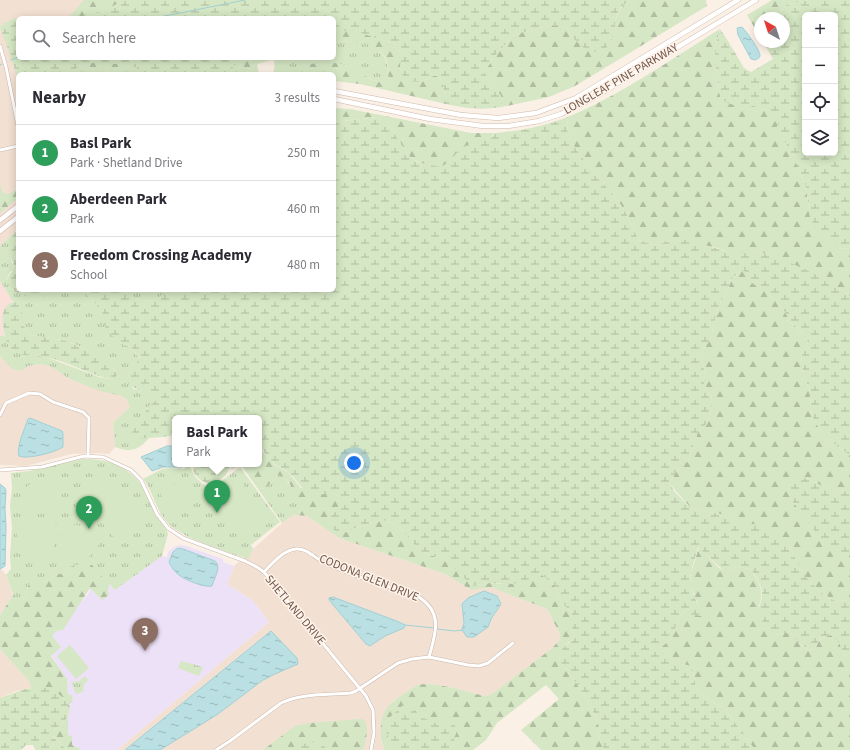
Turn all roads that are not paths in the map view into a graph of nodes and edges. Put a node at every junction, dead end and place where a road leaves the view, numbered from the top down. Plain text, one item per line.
1 (738, 0) edge
2 (756, 0) edge
3 (0, 46) edge
4 (336, 91) edge
5 (336, 99) edge
6 (16, 116) edge
7 (16, 146) edge
8 (0, 150) edge
9 (16, 208) edge
10 (16, 219) edge
11 (0, 220) edge
12 (0, 231) edge
13 (0, 415) edge
14 (88, 456) junction
15 (0, 470) edge
16 (264, 572) junction
17 (513, 643) dead end
18 (430, 657) junction
19 (360, 688) junction
20 (221, 749) edge
21 (216, 750) edge
22 (371, 750) edge

1 - 4 main road, LONGLEAF PINE PARKWAY
2 - 5 main road, LONGLEAF PINE PARKWAY
3 - 6 street
7 - 8 street
9 - 11 main road
10 - 12 main road
13 - 14 street
14 - 15 street, SHETLAND DRIVE
14 - 16 street, SHETLAND DRIVE
16 - 18 street, CODONA GLEN DRIVE
16 - 19 street, SHETLAND DRIVE
17 - 18 street
18 - 19 street
19 - 20 street
19 - 22 street, SHETLAND DRIVE
20 - 21 street

